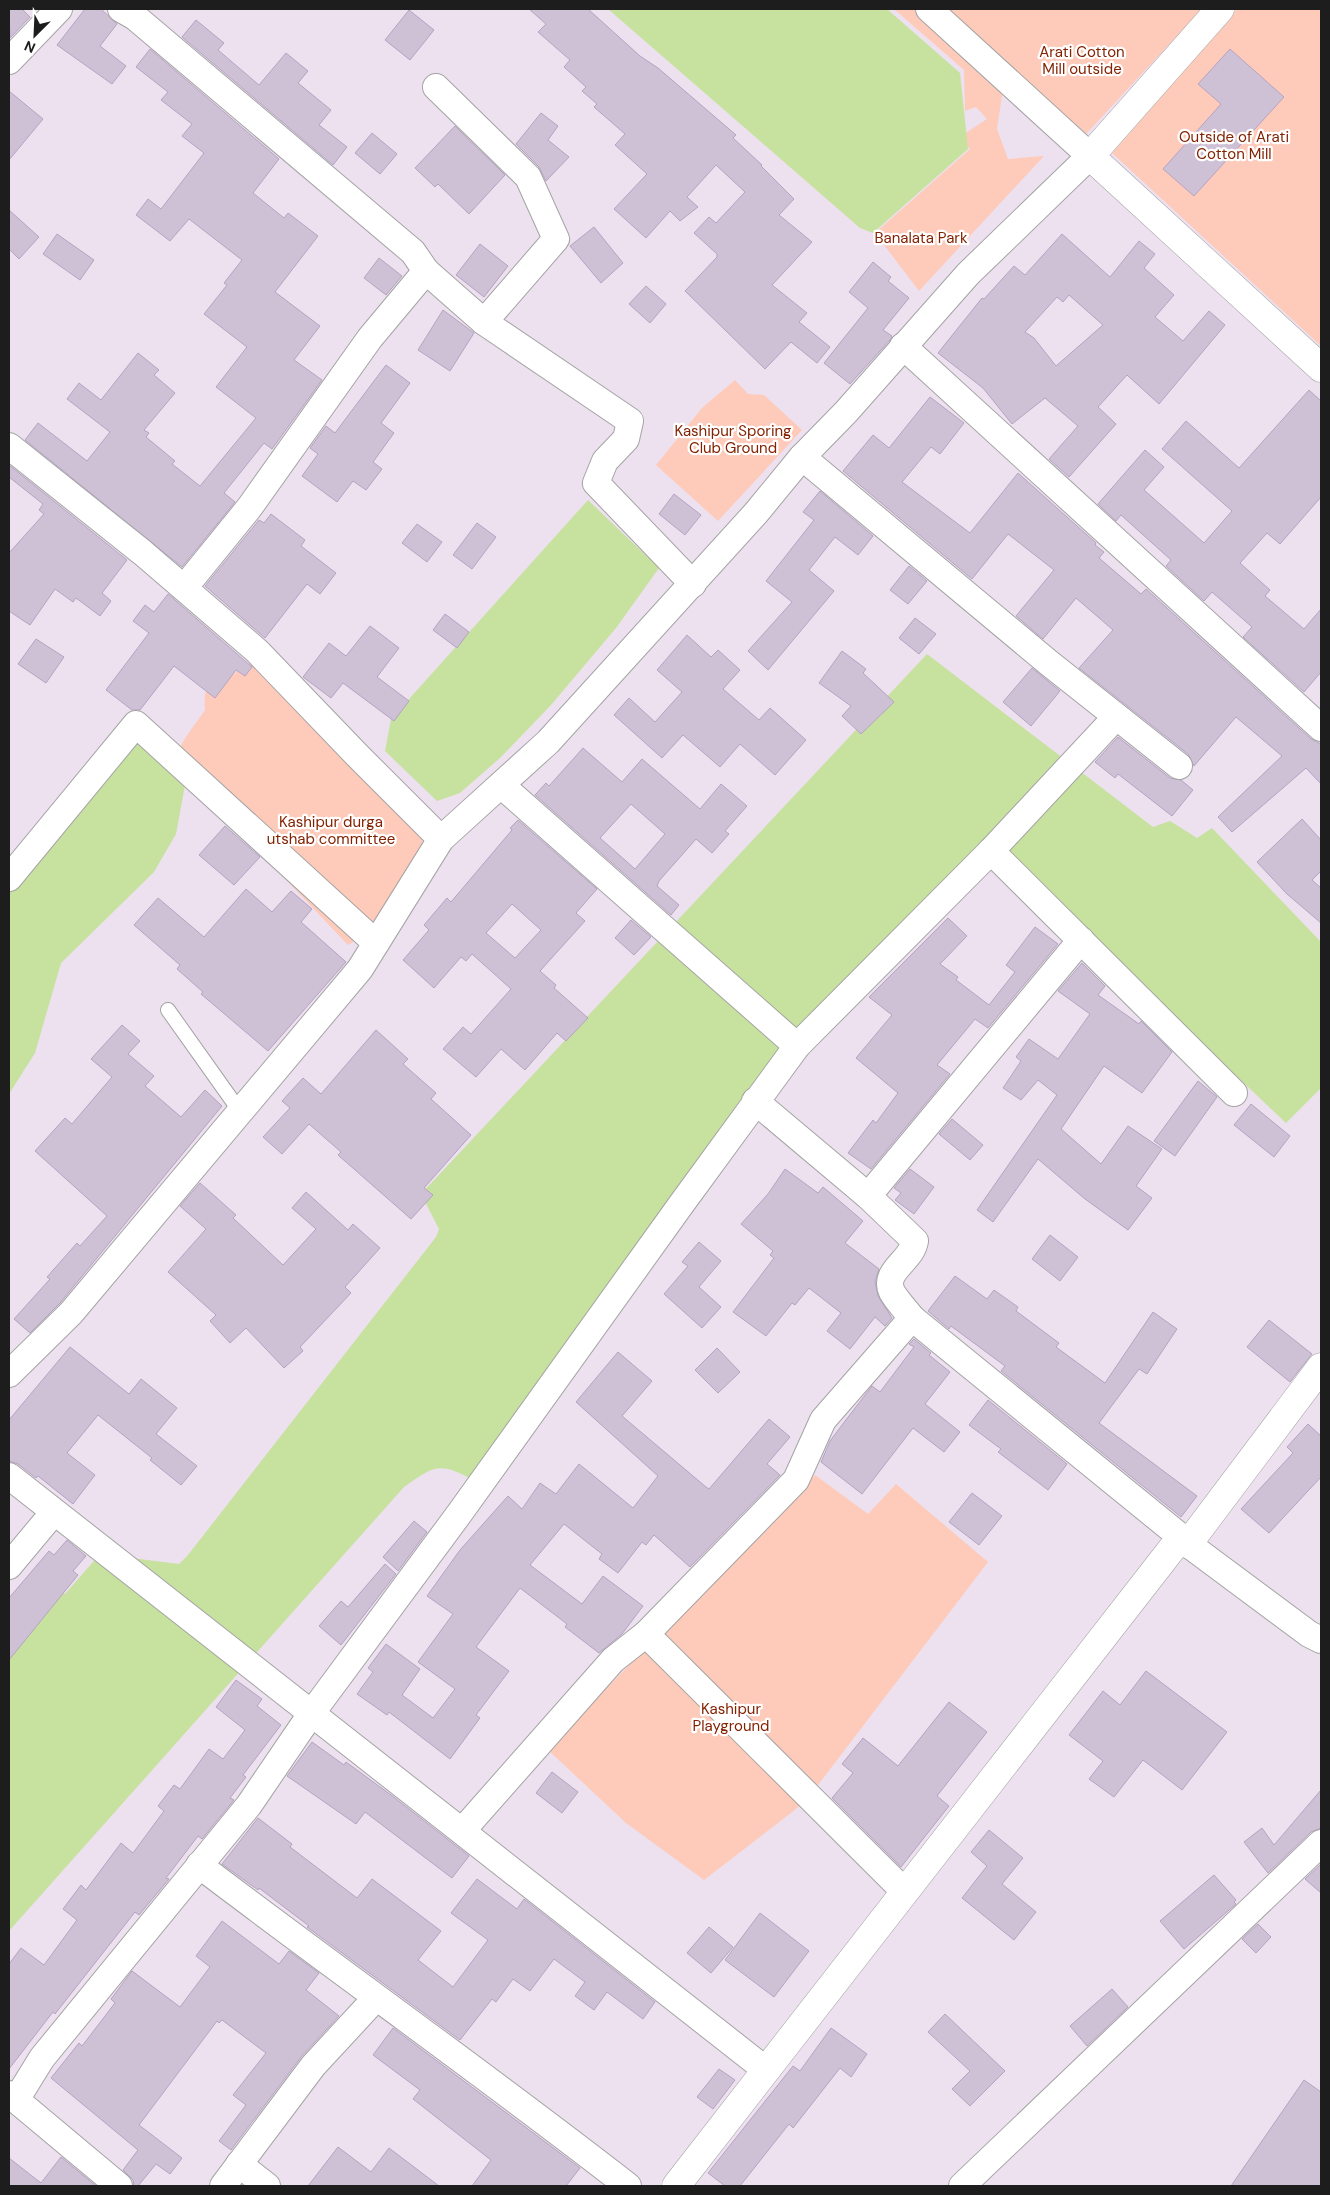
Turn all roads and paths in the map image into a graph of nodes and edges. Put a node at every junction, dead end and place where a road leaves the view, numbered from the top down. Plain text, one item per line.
1 (59, 9) edge
2 (121, 9) edge
3 (929, 9) edge
4 (1220, 9) edge
5 (10, 56) edge
6 (436, 87) dead end
7 (1090, 156) junction
8 (426, 271) junction
9 (484, 322) junction
10 (903, 346) junction
11 (1321, 368) edge
12 (9, 446) edge
13 (802, 457) junction
14 (693, 584) junction
15 (184, 588) junction
16 (1116, 717) junction
17 (1321, 728) edge
18 (1179, 766) dead end
19 (501, 785) junction
20 (441, 839) junction
21 (991, 851) junction
22 (9, 878) edge
23 (1081, 940) junction
24 (376, 943) junction
25 (168, 1010) dead end
26 (797, 1046) junction
27 (1234, 1093) dead end
28 (756, 1101) junction
29 (239, 1110) junction
30 (868, 1196) junction
31 (912, 1318) junction
32 (1321, 1367) edge
33 (9, 1374) edge
34 (9, 1476) edge
35 (54, 1512) junction
36 (1185, 1540) junction
37 (9, 1566) edge
38 (646, 1634) junction
39 (1321, 1640) edge
40 (311, 1714) junction
41 (462, 1831) junction
42 (1321, 1844) edge
43 (199, 1865) junction
44 (905, 1892) junction
45 (376, 1999) junction
46 (766, 2070) junction
47 (12, 2097) edge
48 (239, 2164) junction
49 (118, 2186) edge
50 (223, 2186) edge
51 (267, 2186) edge
52 (628, 2186) edge
53 (676, 2186) edge
54 (962, 2186) edge

1 - 5 street
2 - 8 street
3 - 7 street
4 - 7 street
6 - 9 street
7 - 10 street
7 - 11 street
8 - 9 street
8 - 15 street
9 - 14 street
10 - 13 street
10 - 17 street
12 - 15 street
13 - 14 street
13 - 16 street
14 - 19 street
15 - 20 street
16 - 18 street
16 - 21 street
19 - 20 street
19 - 26 street
20 - 24 street
21 - 23 street
21 - 26 street
22 - 24 street
23 - 27 street
23 - 30 street
24 - 29 street
25 - 29 lane
26 - 28 street
28 - 30 street
28 - 40 street
29 - 33 street
30 - 31 street
31 - 36 street
31 - 38 street
32 - 36 street
34 - 35 street
35 - 37 street
35 - 40 street
36 - 39 street
36 - 44 street
38 - 41 street
38 - 44 street
40 - 41 street
40 - 43 street
41 - 46 street
42 - 54 street
43 - 45 street
43 - 47 street
44 - 46 street
45 - 48 street
45 - 52 street
46 - 53 street
47 - 49 street
48 - 50 street
48 - 51 street

